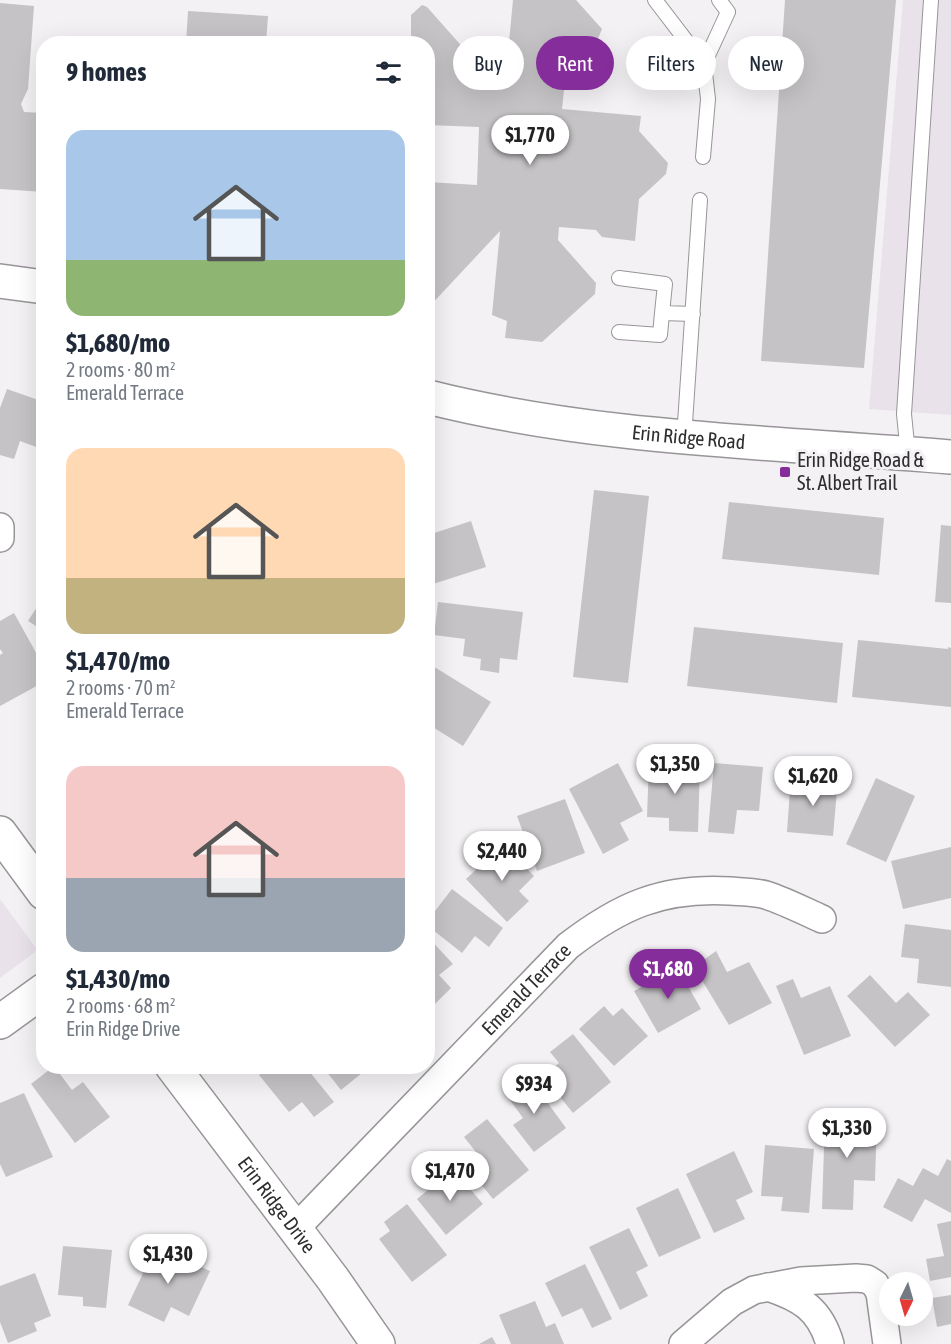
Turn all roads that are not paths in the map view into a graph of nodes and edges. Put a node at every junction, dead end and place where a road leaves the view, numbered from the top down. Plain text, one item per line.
1 (655, 0) edge
2 (719, 0) edge
3 (931, 0) edge
4 (683, 36) edge
5 (716, 38) edge
6 (707, 90) edge
7 (703, 156) dead end
8 (700, 200) dead end
9 (619, 278) dead end
10 (0, 281) edge
11 (36, 286) edge
12 (662, 313) junction
13 (693, 314) junction
14 (619, 332) dead end
15 (435, 399) edge
16 (684, 438) junction
17 (908, 454) junction
18 (951, 458) edge
19 (0, 527) edge
20 (0, 538) edge
21 (0, 833) edge
22 (36, 882) edge
23 (822, 919) dead end
24 (36, 996) edge
25 (0, 1022) edge
26 (178, 1074) edge
27 (295, 1229) junction
28 (768, 1287) junction
29 (378, 1344) edge
30 (683, 1344) edge
31 (830, 1344) edge
32 (887, 1344) edge

1 - 4 lane
2 - 5 lane
3 - 17 lane
6 - 7 lane
8 - 13 lane
9 - 12 lane
10 - 11 street
12 - 13 lane
12 - 14 lane
13 - 16 lane
15 - 16 street, Erin Ridge Road
16 - 17 street, Erin Ridge Road
17 - 18 street, Erin Ridge Road
19 - 20 street
21 - 22 street
23 - 27 street, Emerald Terrace
24 - 25 street
26 - 27 street, Erin Ridge Drive
27 - 29 street, Erin Ridge Drive
28 - 30 street
28 - 31 street
28 - 32 street

